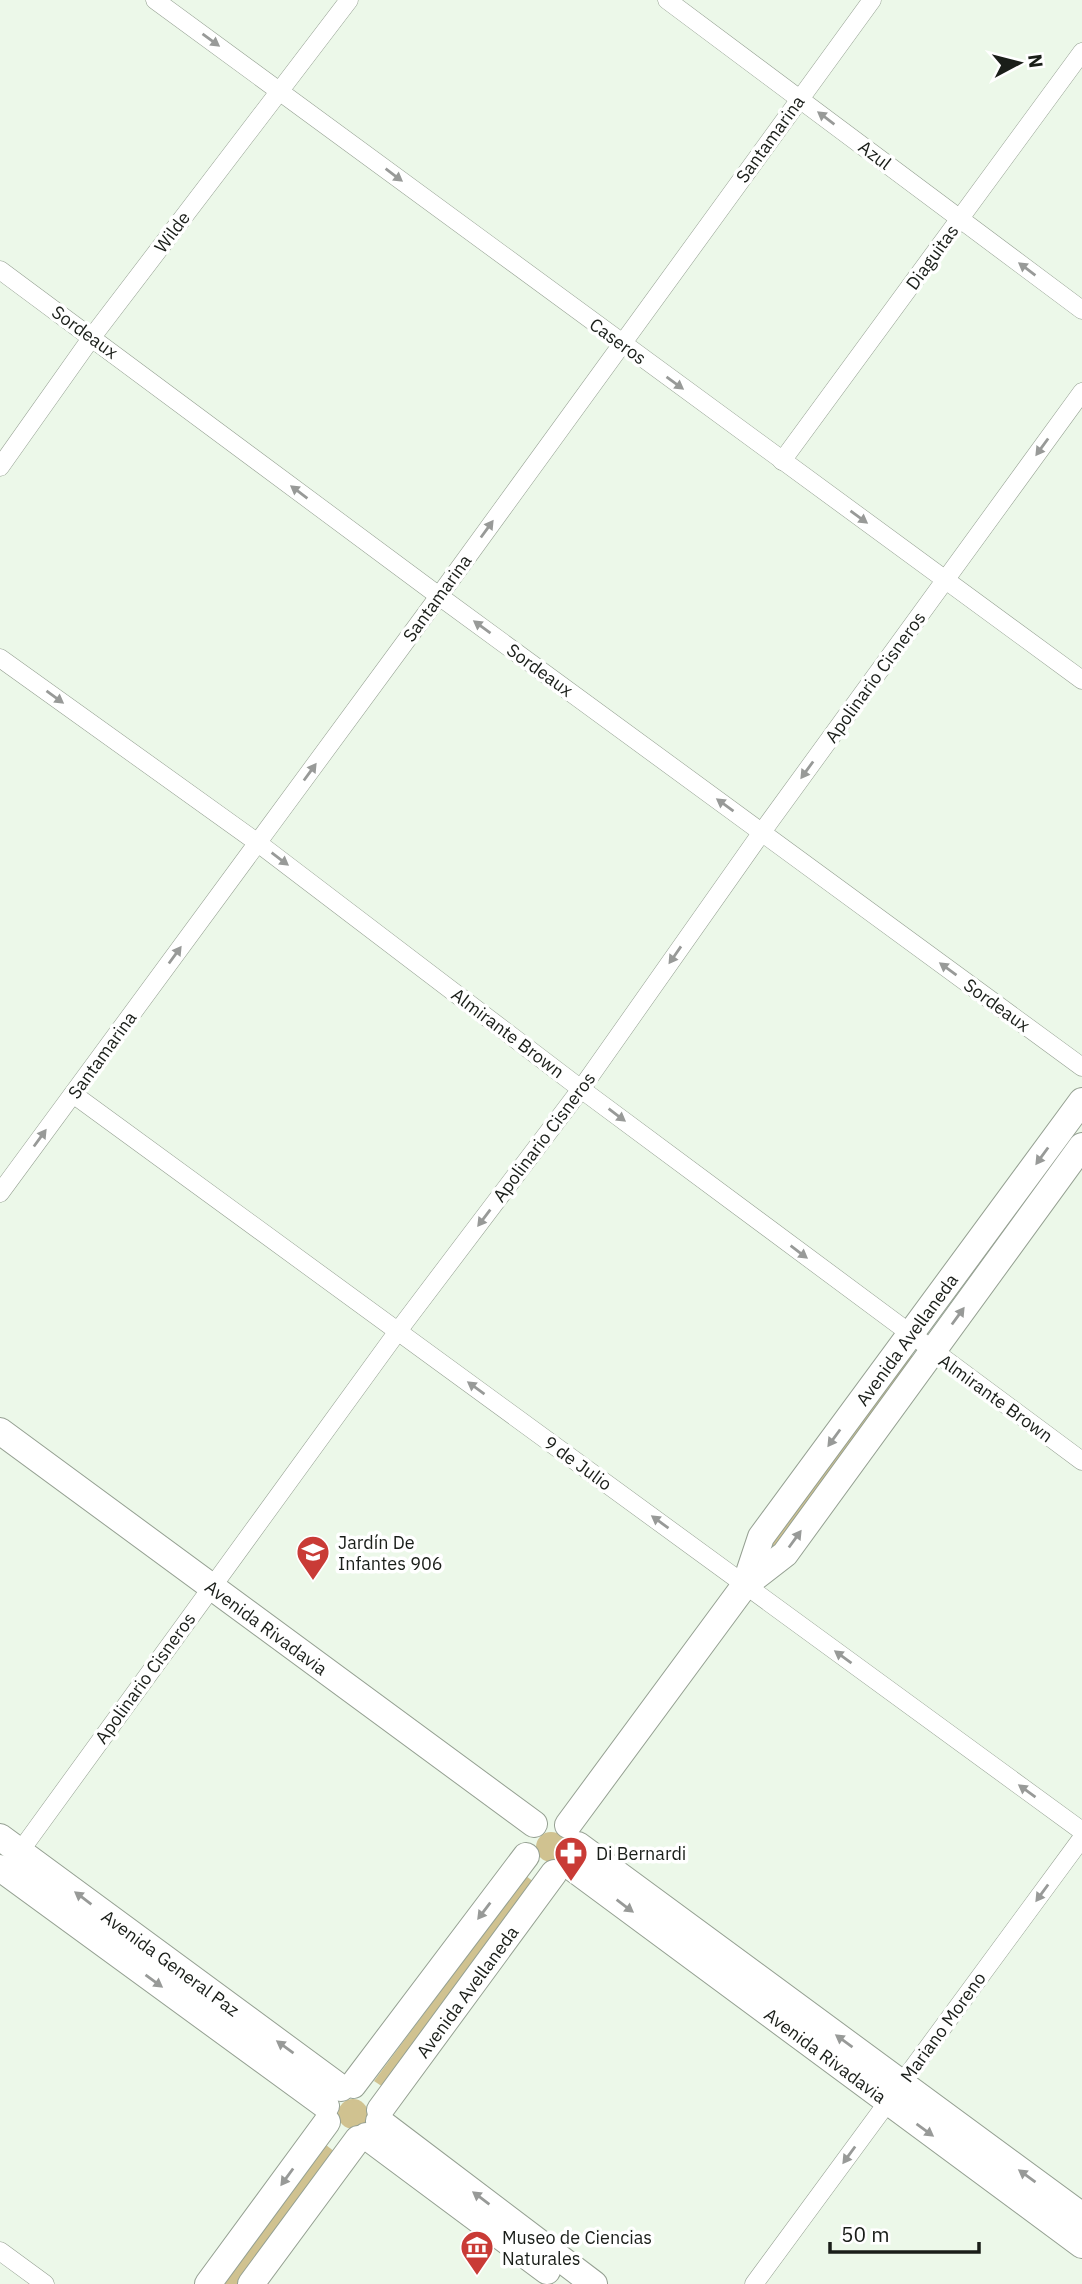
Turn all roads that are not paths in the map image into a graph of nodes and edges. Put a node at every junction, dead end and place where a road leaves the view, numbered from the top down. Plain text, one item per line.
1 (155, 0) edge
2 (349, 0) edge
3 (667, 0) edge
4 (872, 0) edge
5 (1082, 52) edge
6 (280, 90) junction
7 (800, 98) junction
8 (960, 219) junction
9 (0, 270) edge
10 (1082, 310) edge
11 (92, 337) junction
12 (621, 343) junction
13 (1082, 392) edge
14 (782, 461) junction
15 (0, 467) edge
16 (945, 580) junction
17 (439, 596) junction
18 (0, 658) edge
19 (1082, 680) edge
20 (762, 832) junction
21 (258, 843) junction
22 (1082, 1067) edge
23 (581, 1089) junction
24 (73, 1094) junction
25 (1082, 1101) edge
26 (1082, 1146) edge
27 (0, 1193) edge
28 (398, 1331) junction
29 (910, 1335) junction
30 (932, 1351) junction
31 (0, 1431) edge
32 (0, 1452) edge
33 (1082, 1461) edge
34 (745, 1585) junction
35 (206, 1593) junction
36 (1082, 1831) edge
37 (1082, 1838) edge
38 (528, 1840) junction
39 (568, 1852) junction
40 (5, 1861) edge
41 (895, 2093) junction
42 (337, 2100) junction
43 (371, 2127) junction
44 (1082, 2216) edge
45 (1082, 2245) edge
46 (0, 2251) edge
47 (45, 2284) edge
48 (208, 2284) edge
49 (251, 2284) edge
50 (565, 2284) edge
51 (594, 2284) edge
52 (754, 2284) edge

1 -> 6 street, Caseros
2 - 6 street, Wilde
3 - 7 street, Azul
4 - 7 street, Santamarina
5 - 8 street, Diaguitas
6 - 11 street, Wilde
6 -> 12 street, Caseros
8 -> 7 street, Azul
7 - 12 street, Santamarina
10 -> 8 street, Azul
8 - 14 street, Diaguitas
9 - 11 street, Sordeaux
11 - 15 street, Wilde
17 -> 11 street, Sordeaux
12 -> 14 street, Caseros
17 -> 12 street, Santamarina
13 -> 16 street, Apolinario Cisneros
14 -> 16 street, Caseros
16 - 19 street, Caseros
16 -> 20 street, Apolinario Cisneros
20 -> 17 street, Sordeaux
21 -> 17 street, Santamarina
18 -> 21 street, Almirante Brown
22 -> 20 street, Sordeaux
20 -> 23 street, Apolinario Cisneros
21 -> 23 street, Almirante Brown
24 -> 21 street, Santamarina
23 -> 28 street, Apolinario Cisneros
23 -> 29 street, Almirante Brown
27 -> 24 street, Santamarina
24 - 28 street, 9 de Julio
25 -> 29 main road, Avenida Avellaneda
30 -> 26 main road, Avenida Avellaneda
34 -> 28 street, 9 de Julio
28 - 35 street, Apolinario Cisneros
29 - 30 street, Almirante Brown
29 -> 34 main road, Avenida Avellaneda
30 - 33 street, Almirante Brown
34 -> 30 main road, Avenida Avellaneda
31 - 35 main road, Avenida Rivadavia
32 - 35 main road, Avenida Rivadavia
36 -> 34 street, 9 de Julio
34 - 39 main road, Avenida Avellaneda
35 - 38 main road, Avenida Rivadavia
35 - 40 street, Apolinario Cisneros
37 -> 41 street, Mariano Moreno
38 - 39 main road, Avenida Rivadavia
38 - 39 main road
38 -> 42 main road, Avenida Avellaneda
39 - 41 main road, Avenida Rivadavia
39 - 43 main road, Avenida Avellaneda
40 - 42 main road, Avenida General Paz
44 -> 41 main road, Avenida Rivadavia
41 -> 45 main road, Avenida Rivadavia
41 -> 52 street, Mariano Moreno
42 - 43 main road
42 - 43 main road
42 -> 48 main road, Avenida Avellaneda
43 - 49 main road, Avenida Avellaneda
43 - 50 main road
51 -> 43 main road
46 - 47 street

